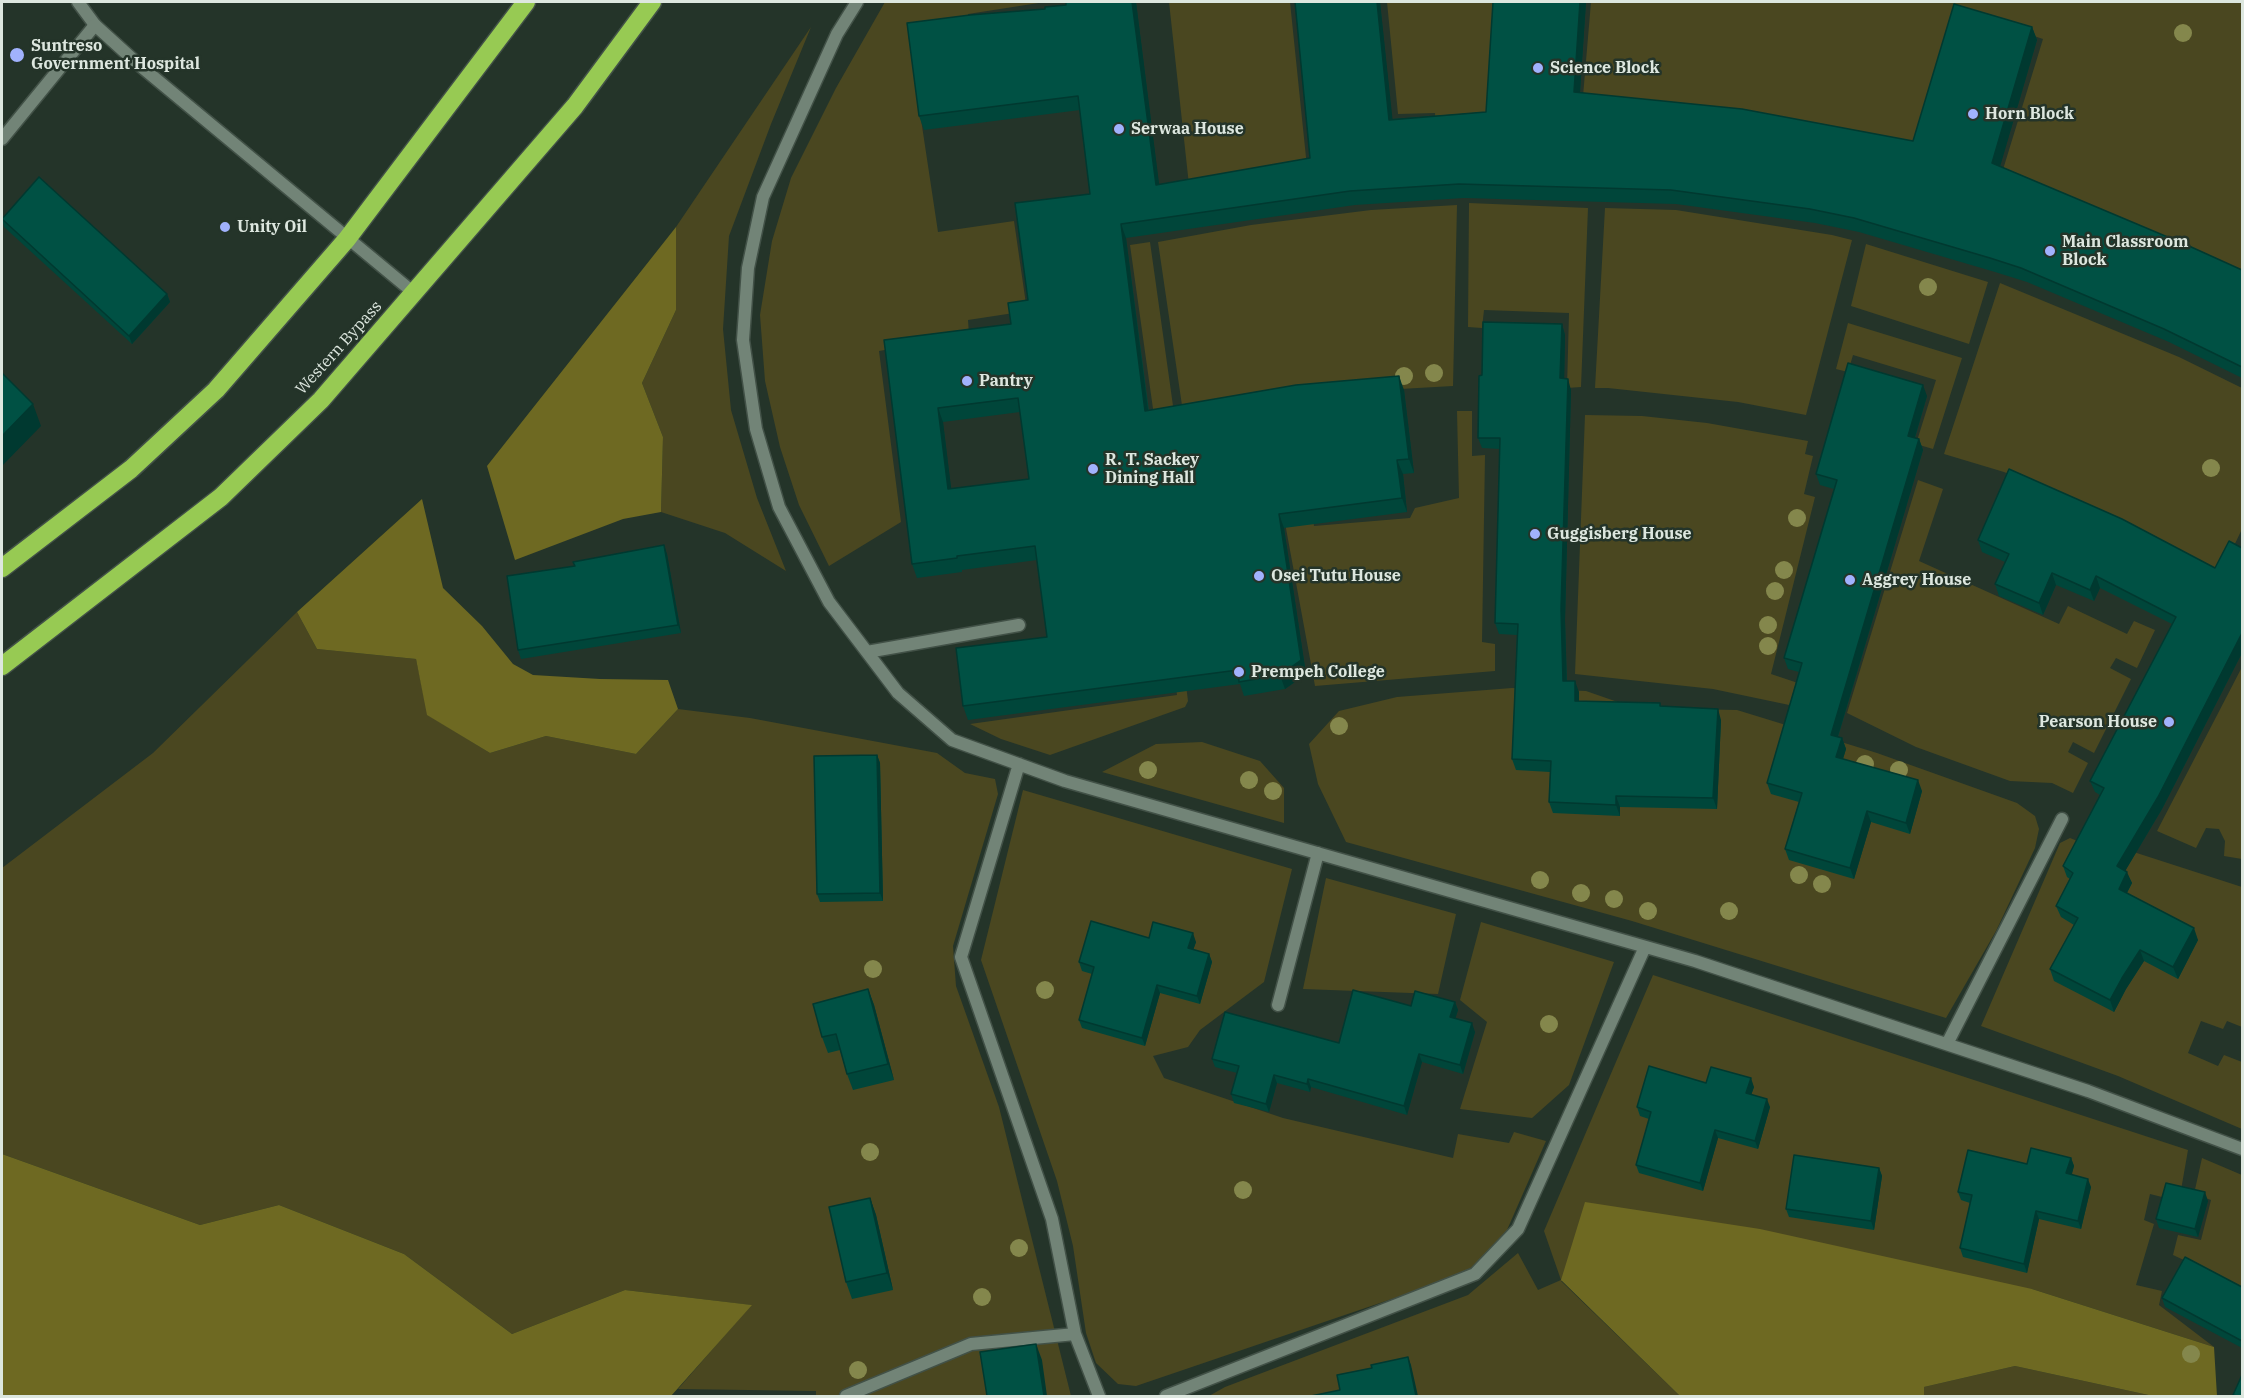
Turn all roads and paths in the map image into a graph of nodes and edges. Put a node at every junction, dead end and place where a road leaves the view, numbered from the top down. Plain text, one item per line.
1 (78, 2) edge
2 (526, 2) edge
3 (652, 2) edge
4 (857, 2) edge
5 (95, 25) junction
6 (2, 139) edge
7 (347, 239) junction
8 (414, 293) junction
9 (2, 568) edge
10 (1019, 625) dead end
11 (867, 652) junction
12 (2, 666) edge
13 (1019, 764) junction
14 (2062, 819) dead end
15 (1318, 853) junction
16 (1645, 947) junction
17 (1278, 1005) dead end
18 (1947, 1044) junction
19 (2242, 1149) edge
20 (1075, 1334) junction
21 (846, 1396) edge
22 (1098, 1396) edge
23 (1166, 1396) edge

1 - 5 street
2 - 7 highway
3 - 8 highway, Western Bypass
4 - 11 street
5 - 6 street
5 - 7 street
7 - 8 street
7 - 9 highway
8 - 12 highway, Western Bypass
10 - 11 street
11 - 13 street
13 - 15 street
13 - 20 street
14 - 18 street
15 - 16 street
15 - 17 street
16 - 18 street
16 - 23 street
18 - 19 street
20 - 21 street
20 - 22 street

